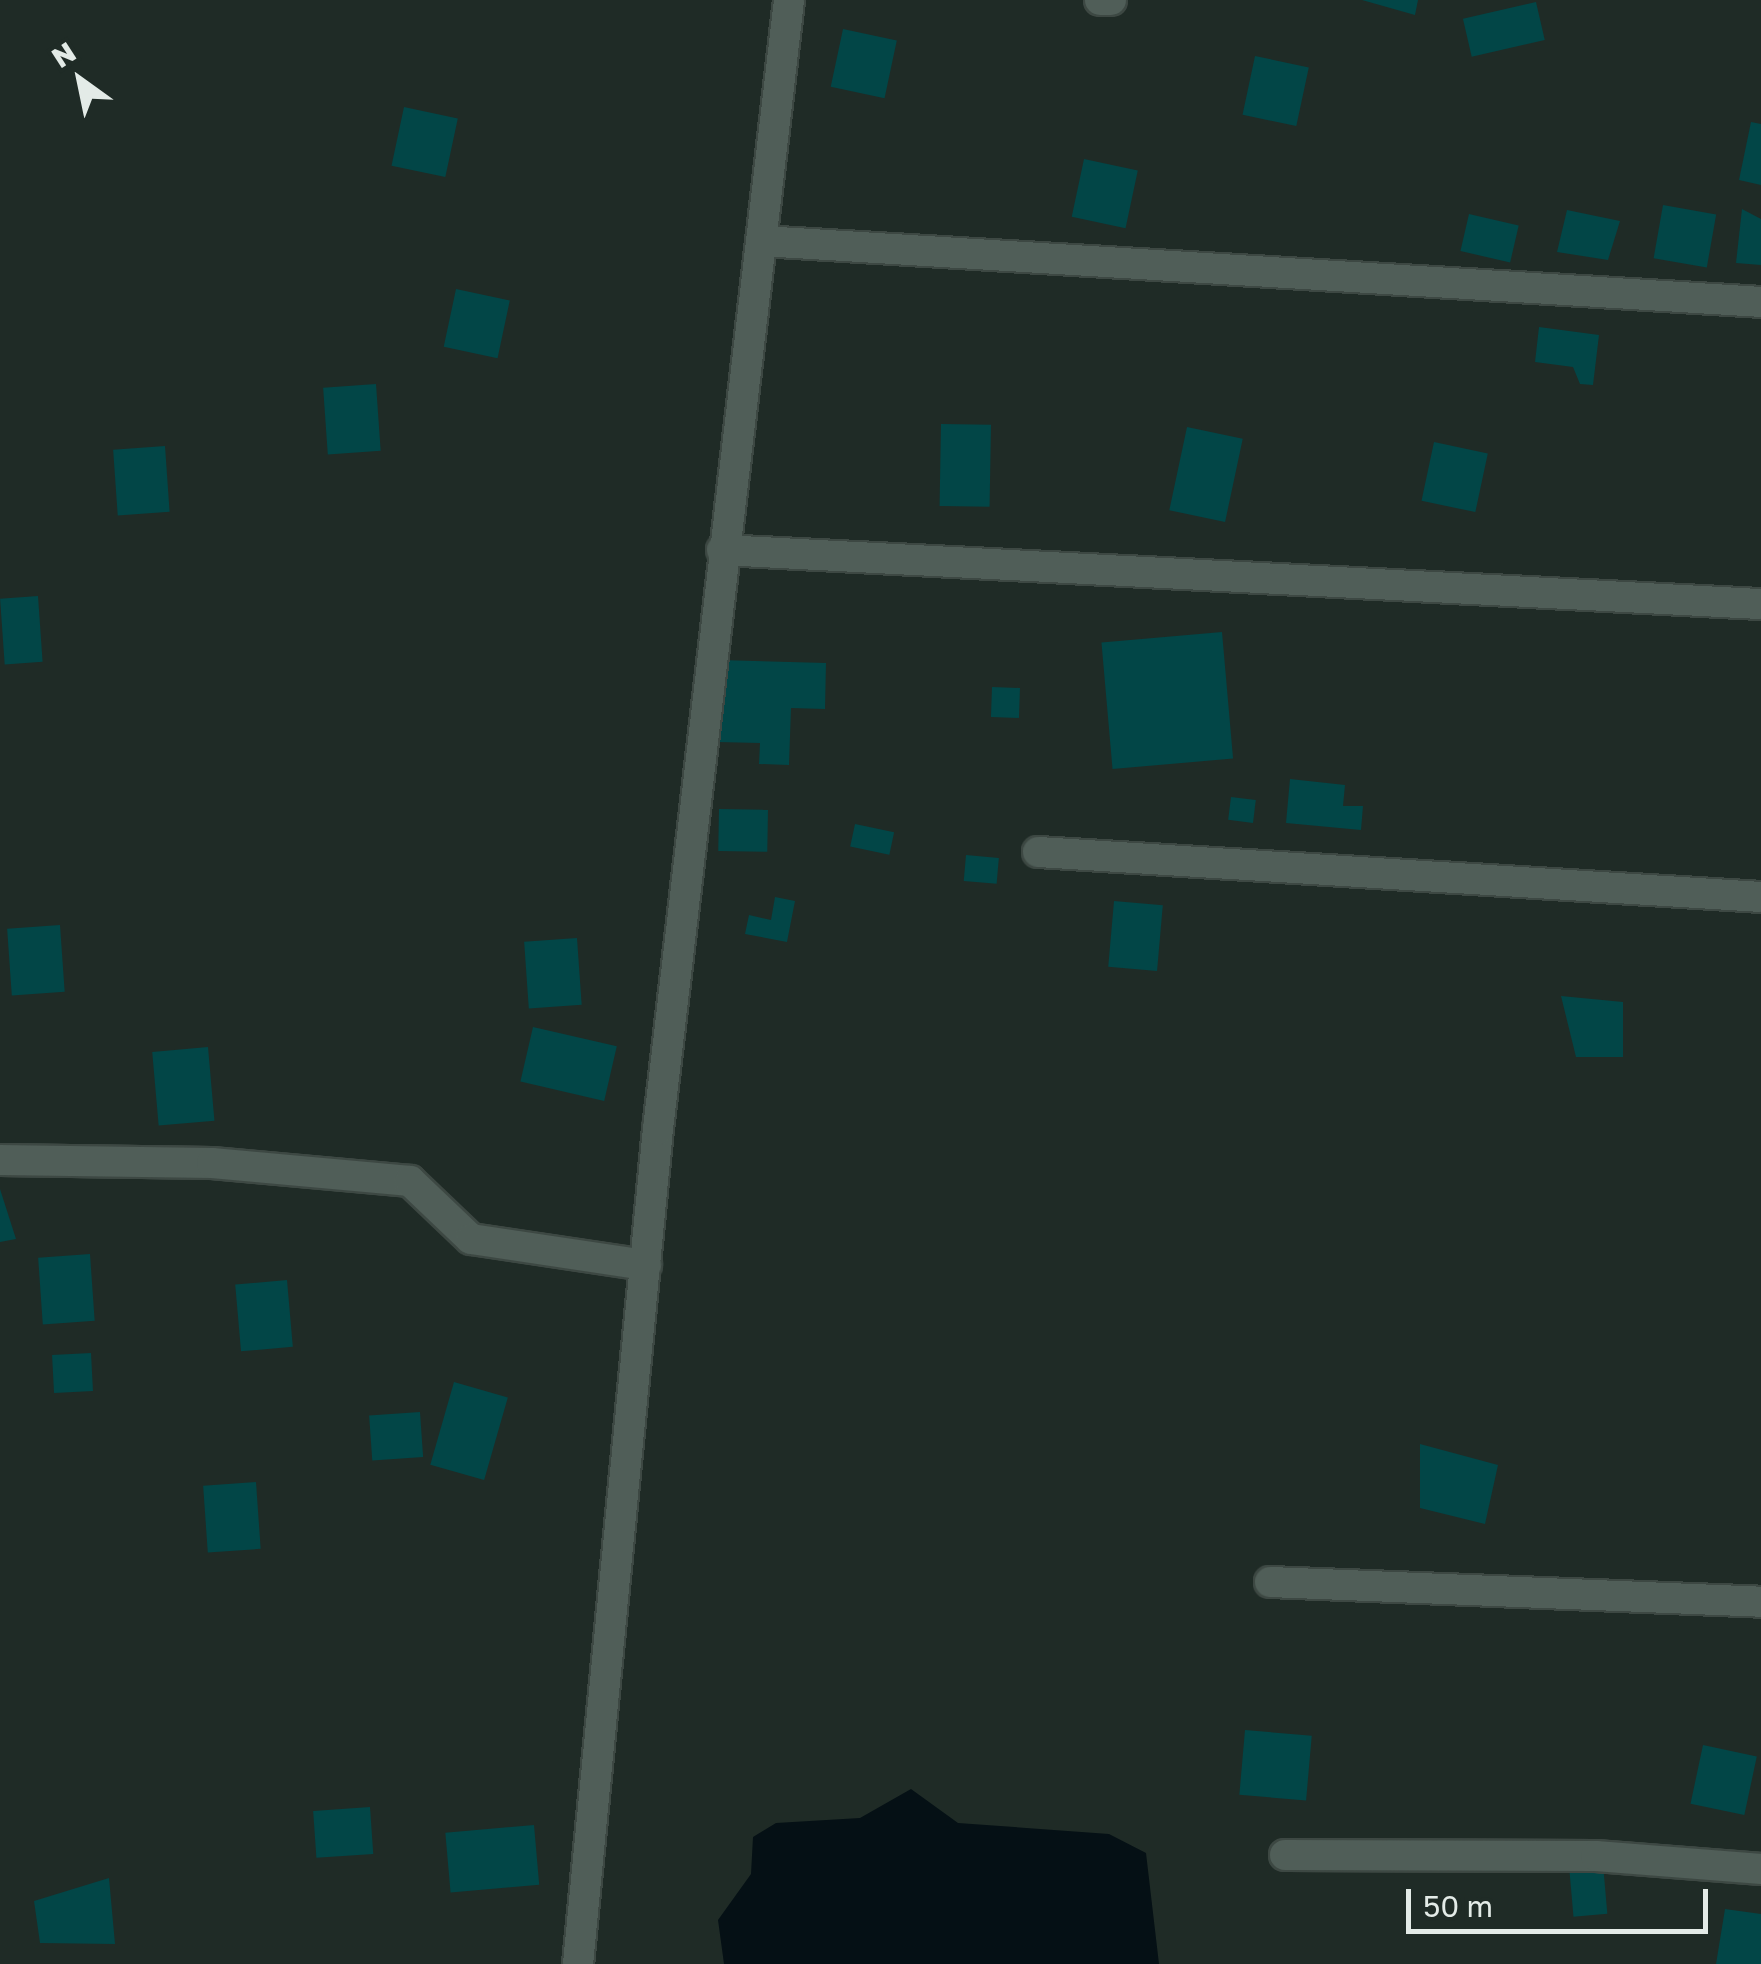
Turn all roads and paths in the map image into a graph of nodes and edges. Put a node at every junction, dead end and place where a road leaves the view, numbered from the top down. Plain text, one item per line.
1 (790, 0) edge
2 (1100, 0) edge
3 (1112, 0) edge
4 (762, 241) junction
5 (1761, 302) edge
6 (722, 550) junction
7 (1761, 604) edge
8 (1038, 852) dead end
9 (1761, 897) edge
10 (0, 1160) edge
11 (646, 1265) junction
12 (1270, 1582) dead end
13 (1761, 1602) edge
14 (1285, 1855) dead end
15 (1761, 1870) edge
16 (578, 1964) edge

1 - 4 street
2 - 3 street
4 - 5 street
4 - 6 street
6 - 7 street
6 - 11 street
8 - 9 street
10 - 11 street
11 - 16 street
12 - 13 street
14 - 15 street

